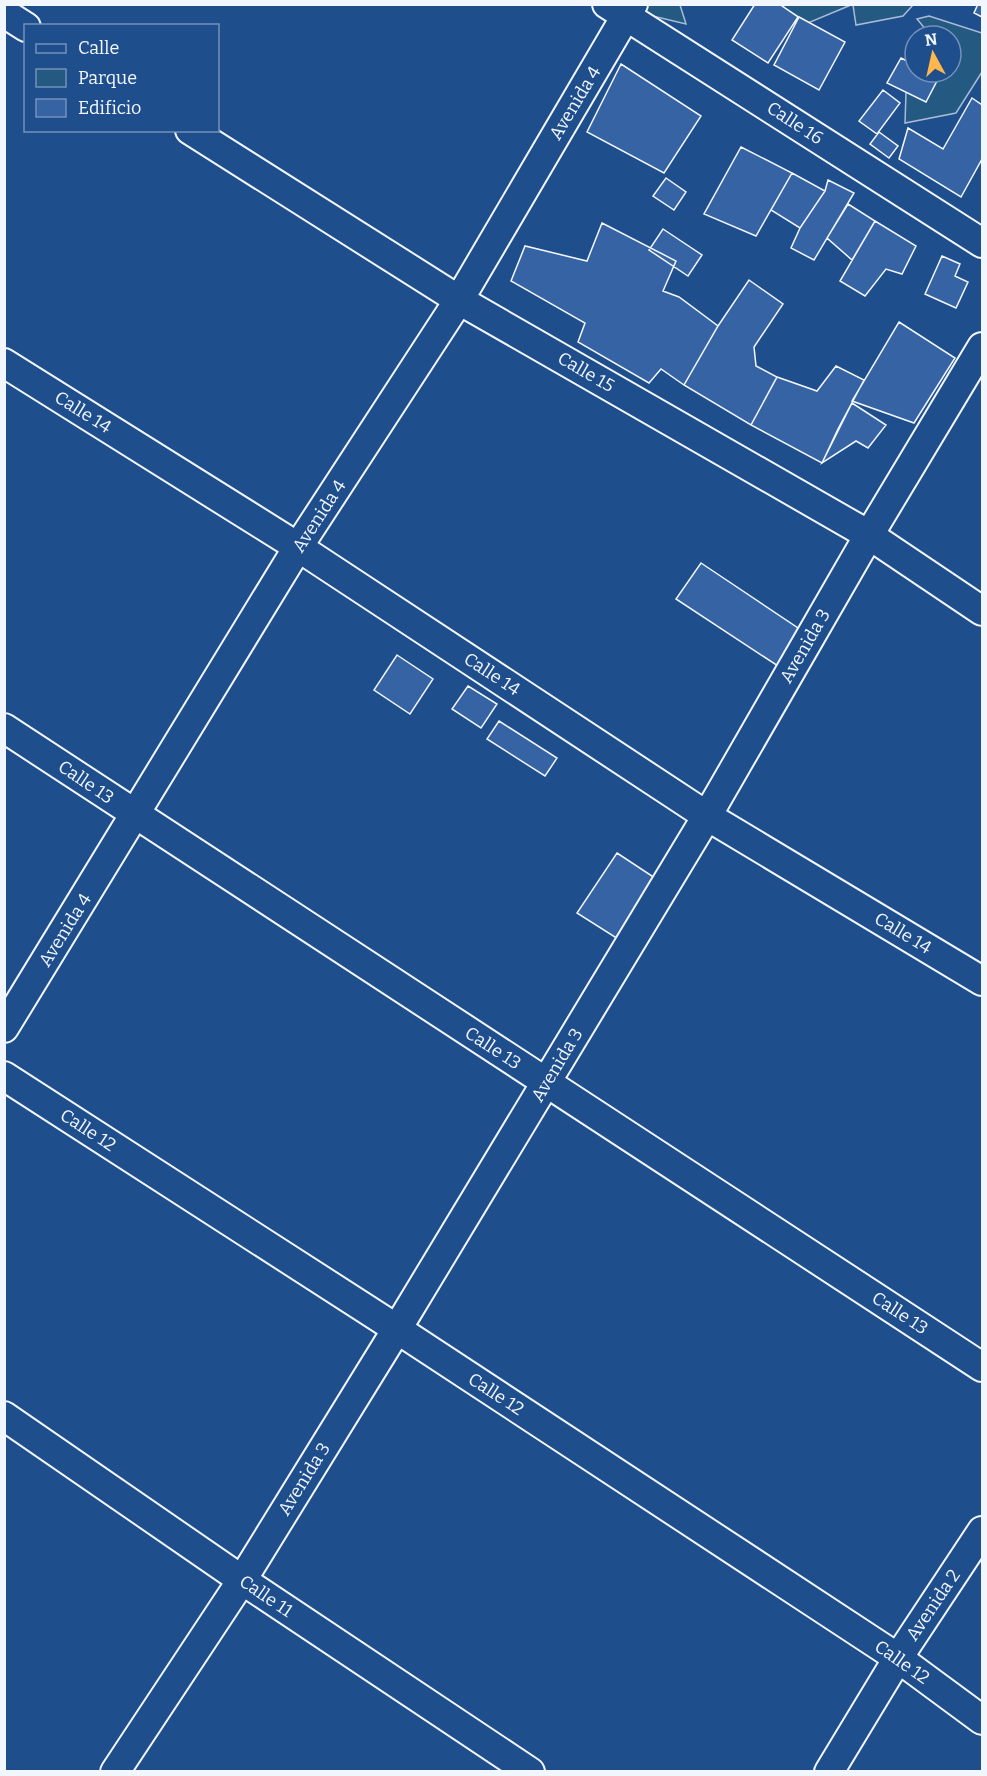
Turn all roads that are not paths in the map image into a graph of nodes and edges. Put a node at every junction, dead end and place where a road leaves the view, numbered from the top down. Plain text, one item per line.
1 (622, 8) edge
2 (4, 13) edge
3 (24, 26) edge
4 (193, 132) edge
5 (982, 243) edge
6 (459, 300) junction
7 (982, 347) edge
8 (4, 363) edge
9 (869, 535) junction
10 (298, 547) junction
11 (982, 611) edge
12 (4, 728) edge
13 (136, 815) junction
14 (707, 816) junction
15 (982, 981) edge
16 (4, 1028) edge
17 (4, 1076) edge
18 (547, 1082) junction
19 (397, 1329) junction
20 (982, 1367) edge
21 (4, 1416) edge
22 (982, 1531) edge
23 (242, 1580) junction
24 (898, 1658) junction
25 (982, 1720) edge
26 (115, 1772) edge
27 (530, 1772) edge
28 (829, 1772) edge

1 - 5 street, Calle 16
1 - 6 street, Avenida 4
2 - 3 street
4 - 6 street, Calle 15
6 - 9 street, Calle 15
6 - 10 street, Avenida 4
7 - 9 street, Avenida 3
8 - 10 street, Calle 14
9 - 11 street, Calle 15
9 - 14 street, Avenida 3
10 - 13 street, Avenida 4
10 - 14 street, Calle 14
12 - 13 street, Calle 13
13 - 16 street, Avenida 4
13 - 18 street, Calle 13
14 - 15 street, Calle 14
14 - 18 street, Avenida 3
17 - 19 street, Calle 12
18 - 19 street, Avenida 3
18 - 20 street, Calle 13
19 - 23 street, Avenida 3
19 - 24 street, Calle 12
21 - 23 street, Calle 11
22 - 24 street, Avenida 2
23 - 26 street, Avenida 3
23 - 27 street, Calle 11
24 - 25 street, Calle 12
24 - 28 street, Avenida 2

